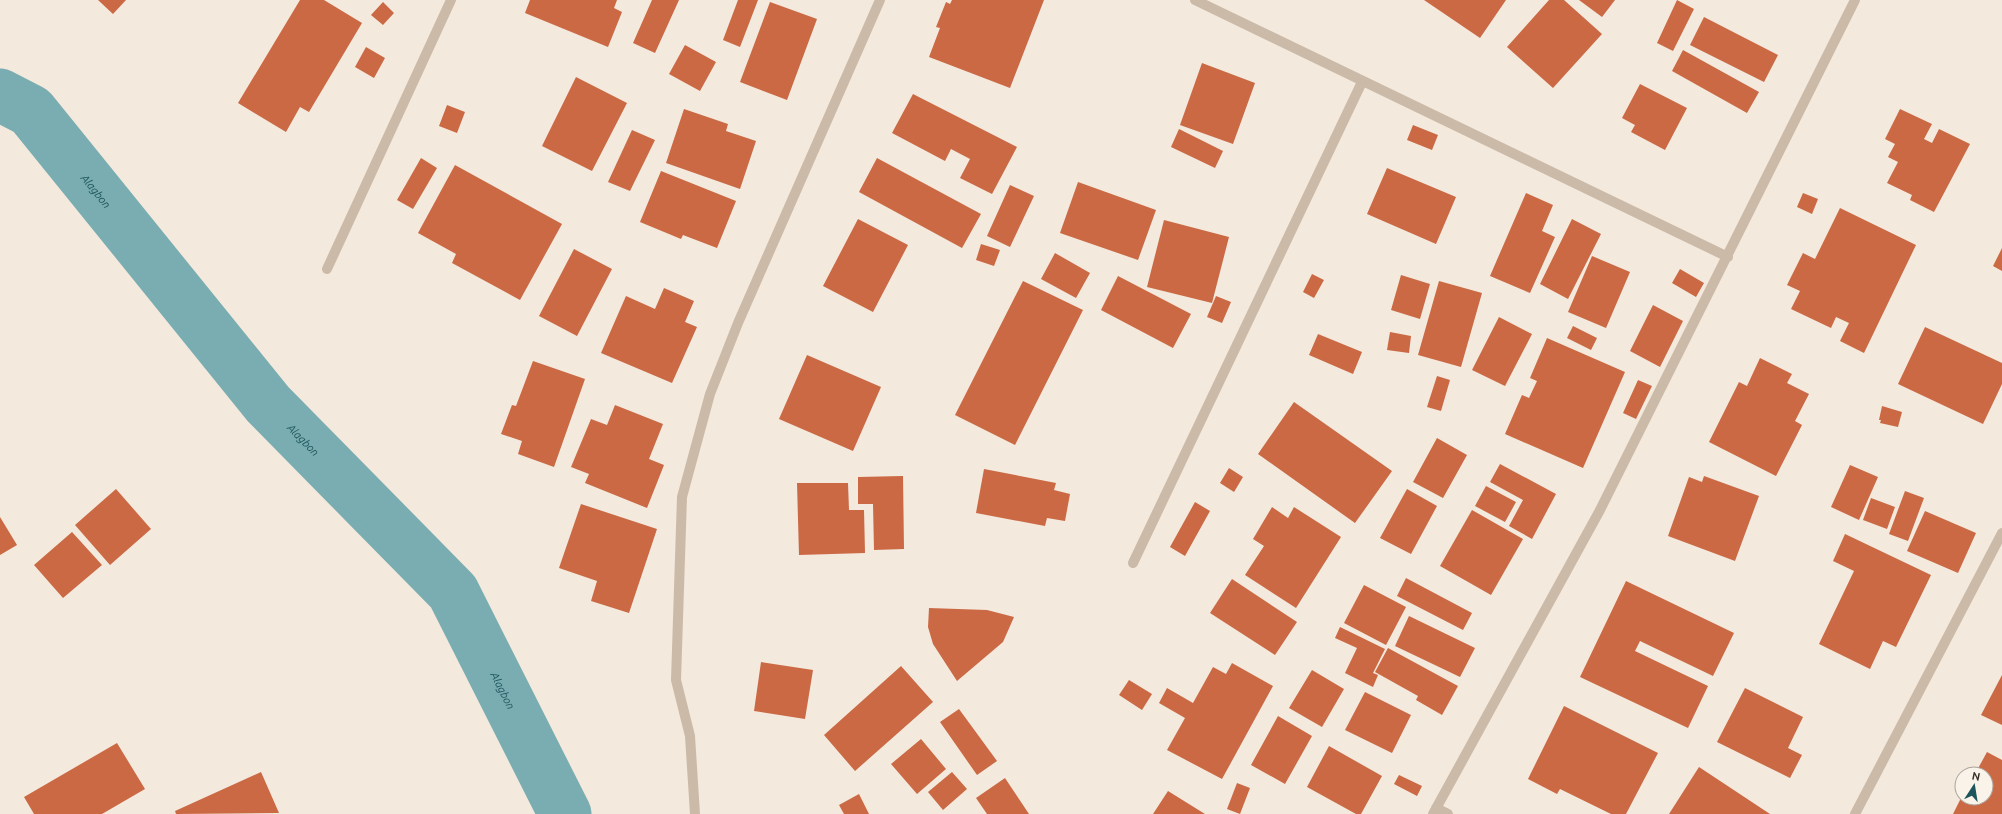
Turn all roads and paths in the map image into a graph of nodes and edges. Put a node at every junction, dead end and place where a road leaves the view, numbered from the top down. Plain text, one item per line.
1 (880, 0) edge
2 (1195, 0) edge
3 (1855, 0) edge
4 (448, 1) edge
5 (1362, 82) junction
6 (1728, 256) junction
7 (327, 269) dead end
8 (2002, 533) edge
9 (1133, 563) dead end
10 (1434, 811) edge
11 (695, 814) edge
12 (1448, 814) edge
13 (1855, 814) edge

1 - 11 street
2 - 5 street
3 - 6 street
4 - 7 street
5 - 6 street
5 - 9 street
6 - 10 street
8 - 13 street
10 - 12 street

